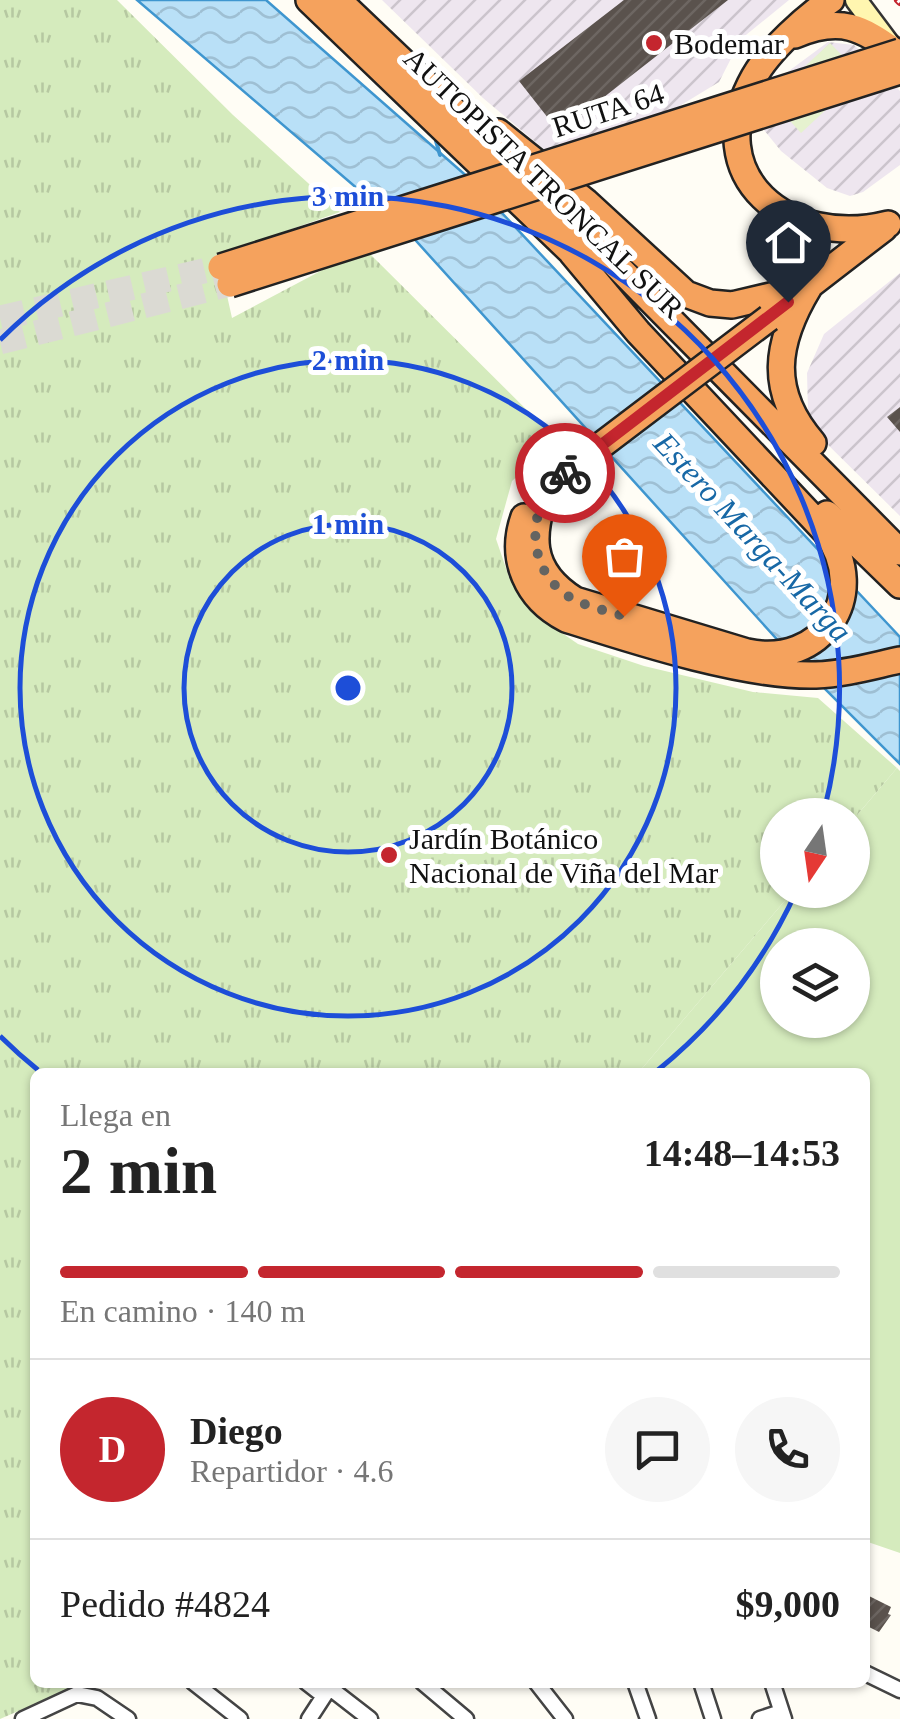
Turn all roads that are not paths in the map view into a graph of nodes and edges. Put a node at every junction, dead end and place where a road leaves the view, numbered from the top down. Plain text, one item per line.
1 (308, 0) edge
2 (338, 0) edge
3 (856, 0) edge
4 (871, 0) edge
5 (819, 3) edge
6 (844, 26) junction
7 (786, 40) junction
8 (900, 54) edge
9 (406, 64) junction
10 (894, 220) edge
11 (572, 253) junction
12 (226, 275) tunnel mouth
13 (808, 286) junction
14 (555, 481) junction
15 (900, 533) edge
16 (900, 552) edge
17 (900, 585) edge
18 (900, 660) edge
19 (870, 1675) edge
20 (201, 1688) edge
21 (429, 1688) edge
22 (541, 1688) edge
23 (637, 1688) edge
24 (703, 1688) edge
25 (774, 1688) edge
26 (329, 1689) edge
27 (900, 1690) edge
28 (783, 1716) edge
29 (28, 1718) edge
30 (128, 1719) edge
31 (240, 1719) edge
32 (309, 1719) edge
33 (370, 1719) edge
34 (466, 1719) edge
35 (565, 1719) edge
36 (648, 1719) edge
37 (713, 1719) edge
38 (760, 1719) edge

1 - 11 highway, AUTOPISTA TRONCAL SUR
2 - 9 highway, AUTOPISTA TRONCAL SUR
3 - 8 main road
4 - 8 main road
5 - 6 main road
5 - 7 highway
6 - 7 highway
6 - 8 highway
7 - 10 highway
8 - 12 highway, RUTA 64, bridge
9 - 13 highway
9 - 16 highway, AUTOPISTA TRONCAL SUR
10 - 13 highway
11 - 14 highway
11 - 17 highway, AUTOPISTA TRONCAL SUR
13 - 14 highway, bridge
13 - 15 highway
14 - 18 highway
19 - 27 street
20 - 31 street
21 - 34 street
22 - 35 street
23 - 36 street
24 - 37 street
25 - 28 street
26 - 32 street
26 - 33 street
28 - 38 street
29 - 30 street

